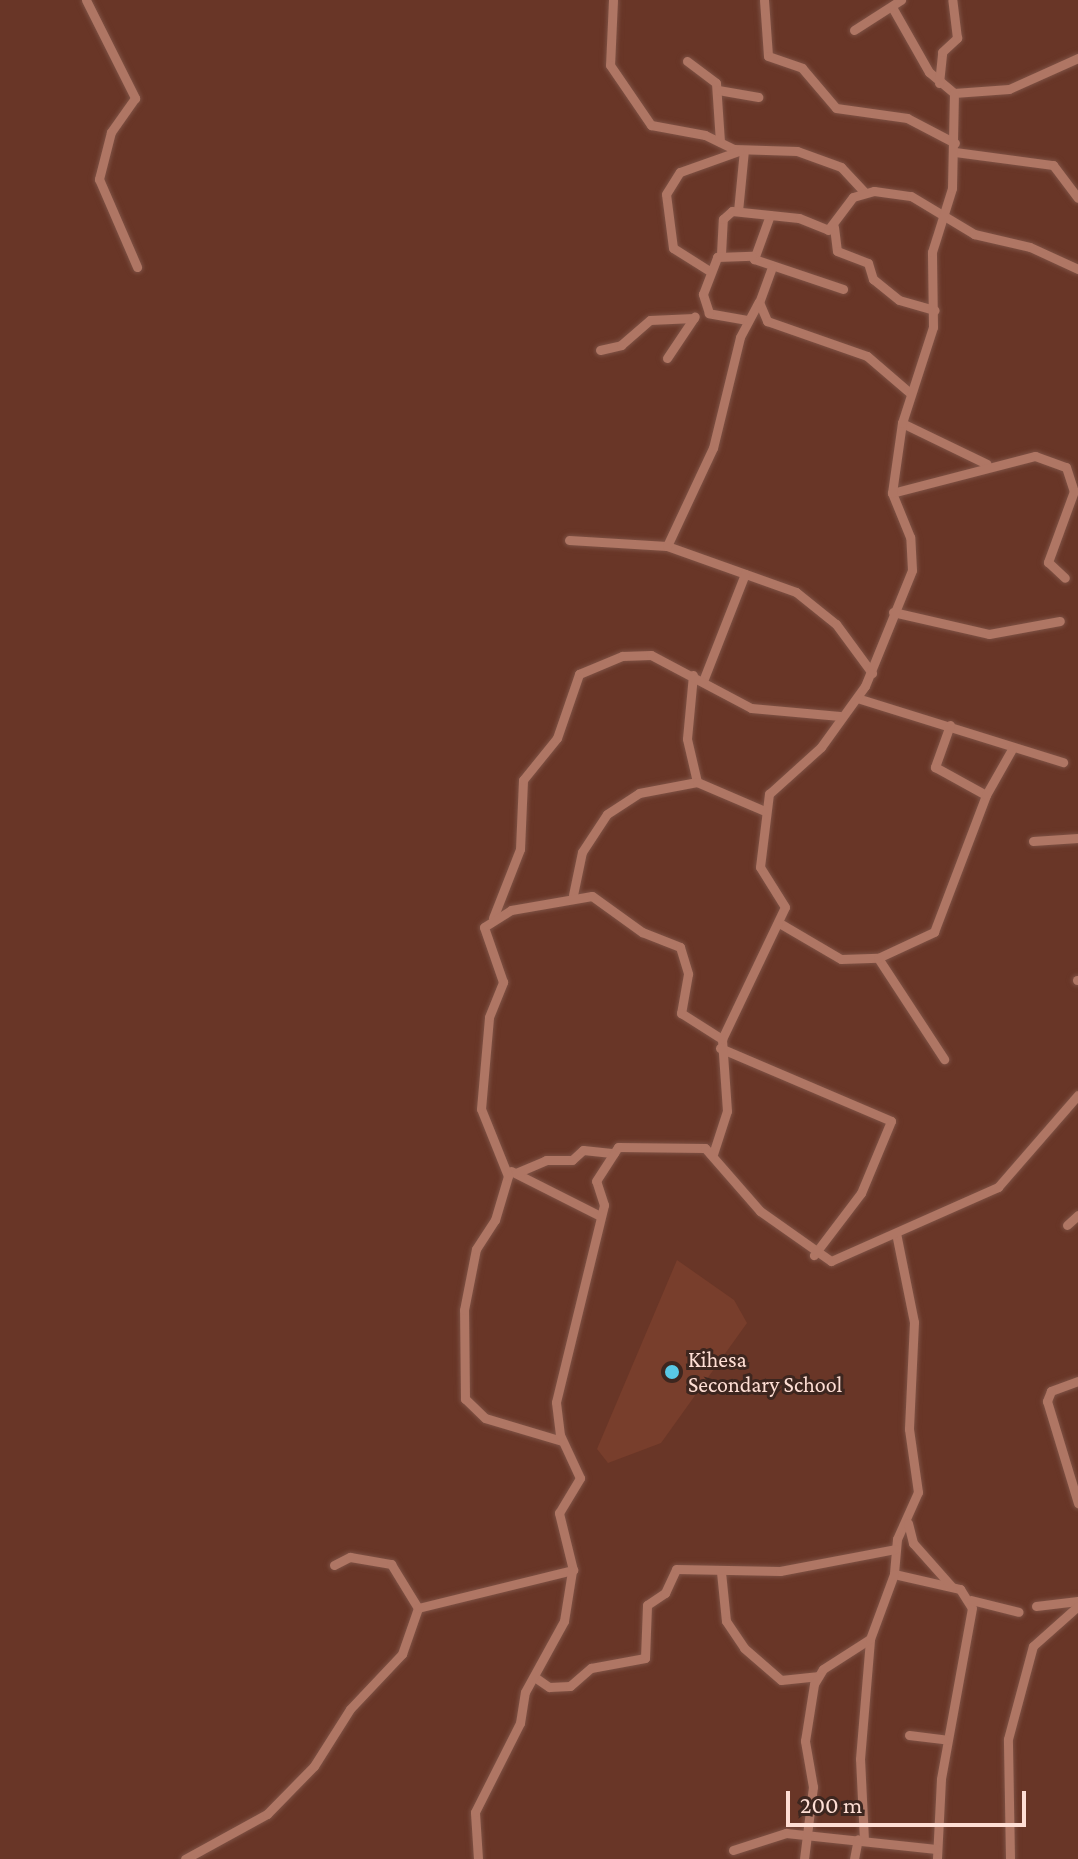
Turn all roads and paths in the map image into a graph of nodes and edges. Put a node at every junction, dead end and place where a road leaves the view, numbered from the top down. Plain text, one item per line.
1 (86, 0) edge
2 (613, 0) edge
3 (764, 0) edge
4 (901, 0) edge
5 (952, 0) edge
6 (892, 7) junction
7 (854, 30) dead end
8 (1078, 58) edge
9 (687, 61) dead end
10 (939, 83) junction
11 (718, 90) junction
12 (954, 93) junction
13 (758, 97) dead end
14 (720, 142) junction
15 (955, 147) junction
16 (743, 150) junction
17 (863, 191) junction
18 (1078, 198) edge
19 (738, 211) junction
20 (770, 215) junction
21 (943, 217) junction
22 (834, 227) junction
23 (721, 254) junction
24 (752, 256) junction
25 (137, 267) dead end
26 (772, 267) junction
27 (1078, 269) edge
28 (708, 270) junction
29 (843, 289) dead end
30 (759, 302) junction
31 (705, 310) junction
32 (935, 310) junction
33 (694, 318) junction
34 (747, 320) junction
35 (600, 350) dead end
36 (667, 358) dead end
37 (910, 393) junction
38 (902, 423) junction
39 (987, 464) junction
40 (892, 493) junction
41 (569, 540) dead end
42 (667, 546) junction
43 (745, 574) junction
44 (1065, 578) dead end
45 (893, 612) junction
46 (1060, 621) dead end
47 (872, 673) junction
48 (693, 675) junction
49 (703, 681) junction
50 (857, 698) junction
51 (840, 716) junction
52 (950, 725) junction
53 (1012, 749) junction
54 (1063, 762) dead end
55 (697, 782) junction
56 (986, 795) junction
57 (765, 811) junction
58 (1078, 838) edge
59 (1033, 841) dead end
60 (573, 895) junction
61 (493, 918) junction
62 (781, 924) junction
63 (878, 958) junction
64 (721, 1044) junction
65 (944, 1059) dead end
66 (1078, 1095) edge
67 (1068, 1107) junction
68 (1078, 1116) edge
69 (614, 1153) junction
70 (713, 1154) junction
71 (512, 1171) junction
72 (1078, 1215) edge
73 (600, 1216) junction
74 (1067, 1225) dead end
75 (896, 1233) junction
76 (814, 1255) junction
77 (1078, 1381) edge
78 (562, 1441) junction
79 (1078, 1503) edge
80 (908, 1523) junction
81 (895, 1549) junction
82 (334, 1565) dead end
83 (572, 1571) junction
84 (721, 1572) junction
85 (894, 1574) junction
86 (952, 1587) junction
87 (971, 1600) junction
88 (1078, 1603) edge
89 (1036, 1606) dead end
90 (418, 1608) junction
91 (1019, 1612) dead end
92 (870, 1639) junction
93 (817, 1676) junction
94 (536, 1678) junction
95 (909, 1735) dead end
96 (947, 1740) junction
97 (808, 1833) junction
98 (861, 1839) junction
99 (733, 1850) dead end
100 (200, 1854) edge
101 (937, 1854) edge
102 (185, 1859) edge
103 (478, 1859) edge
104 (804, 1859) edge
105 (854, 1859) edge
106 (1010, 1859) edge

1 - 25 street
2 - 14 street
3 - 15 street
4 - 6 street
5 - 10 street
6 - 7 street
6 - 10 street
8 - 12 street
9 - 11 street
10 - 12 street
11 - 13 street
11 - 14 street
12 - 15 street
14 - 16 street
15 - 18 street
15 - 21 street
16 - 17 street
16 - 19 street
16 - 28 street
17 - 21 street
17 - 22 street
19 - 20 street
19 - 23 street
20 - 22 street
20 - 24 street
21 - 27 street
21 - 32 street
22 - 32 street
23 - 24 street
23 - 28 street
24 - 26 street
26 - 29 street
26 - 30 street
28 - 31 street
30 - 34 street
30 - 37 street
31 - 33 street
31 - 34 street
32 - 37 street
33 - 35 street
33 - 36 street
34 - 42 street
37 - 38 street
38 - 39 street
38 - 40 street
39 - 40 street
39 - 44 street
40 - 45 street
41 - 42 street
42 - 43 street
43 - 47 street
43 - 49 street
45 - 46 street
45 - 47 street
47 - 50 street
48 - 49 street
48 - 55 street
48 - 61 street
49 - 51 street
50 - 51 street
50 - 52 street
51 - 57 street
52 - 53 street
52 - 56 street
53 - 54 street
53 - 56 street
55 - 57 street
55 - 60 street
56 - 63 street
57 - 62 street
58 - 59 street
60 - 61 street
60 - 64 street
61 - 71 street
62 - 63 street
62 - 64 street
63 - 65 street
64 - 70 street
64 - 76 street
66 - 67 street
67 - 68 street
67 - 75 street
69 - 70 street
69 - 71 street
69 - 73 street
70 - 76 street
71 - 73 street
71 - 78 street
72 - 74 street
73 - 78 street
75 - 76 street
75 - 80 street
77 - 79 street
78 - 83 street
80 - 81 street
80 - 86 street
81 - 84 street
81 - 85 street
82 - 90 street
83 - 90 street
83 - 94 street
84 - 93 street
84 - 94 street
85 - 86 street
85 - 92 street
86 - 87 street
87 - 91 street
87 - 96 street
88 - 89 street
88 - 106 street
90 - 100 street
92 - 93 street
92 - 98 street
93 - 97 street
94 - 103 street
95 - 96 street
96 - 101 street
97 - 98 street
97 - 99 street
97 - 104 street
98 - 101 street
98 - 105 street
100 - 102 street

